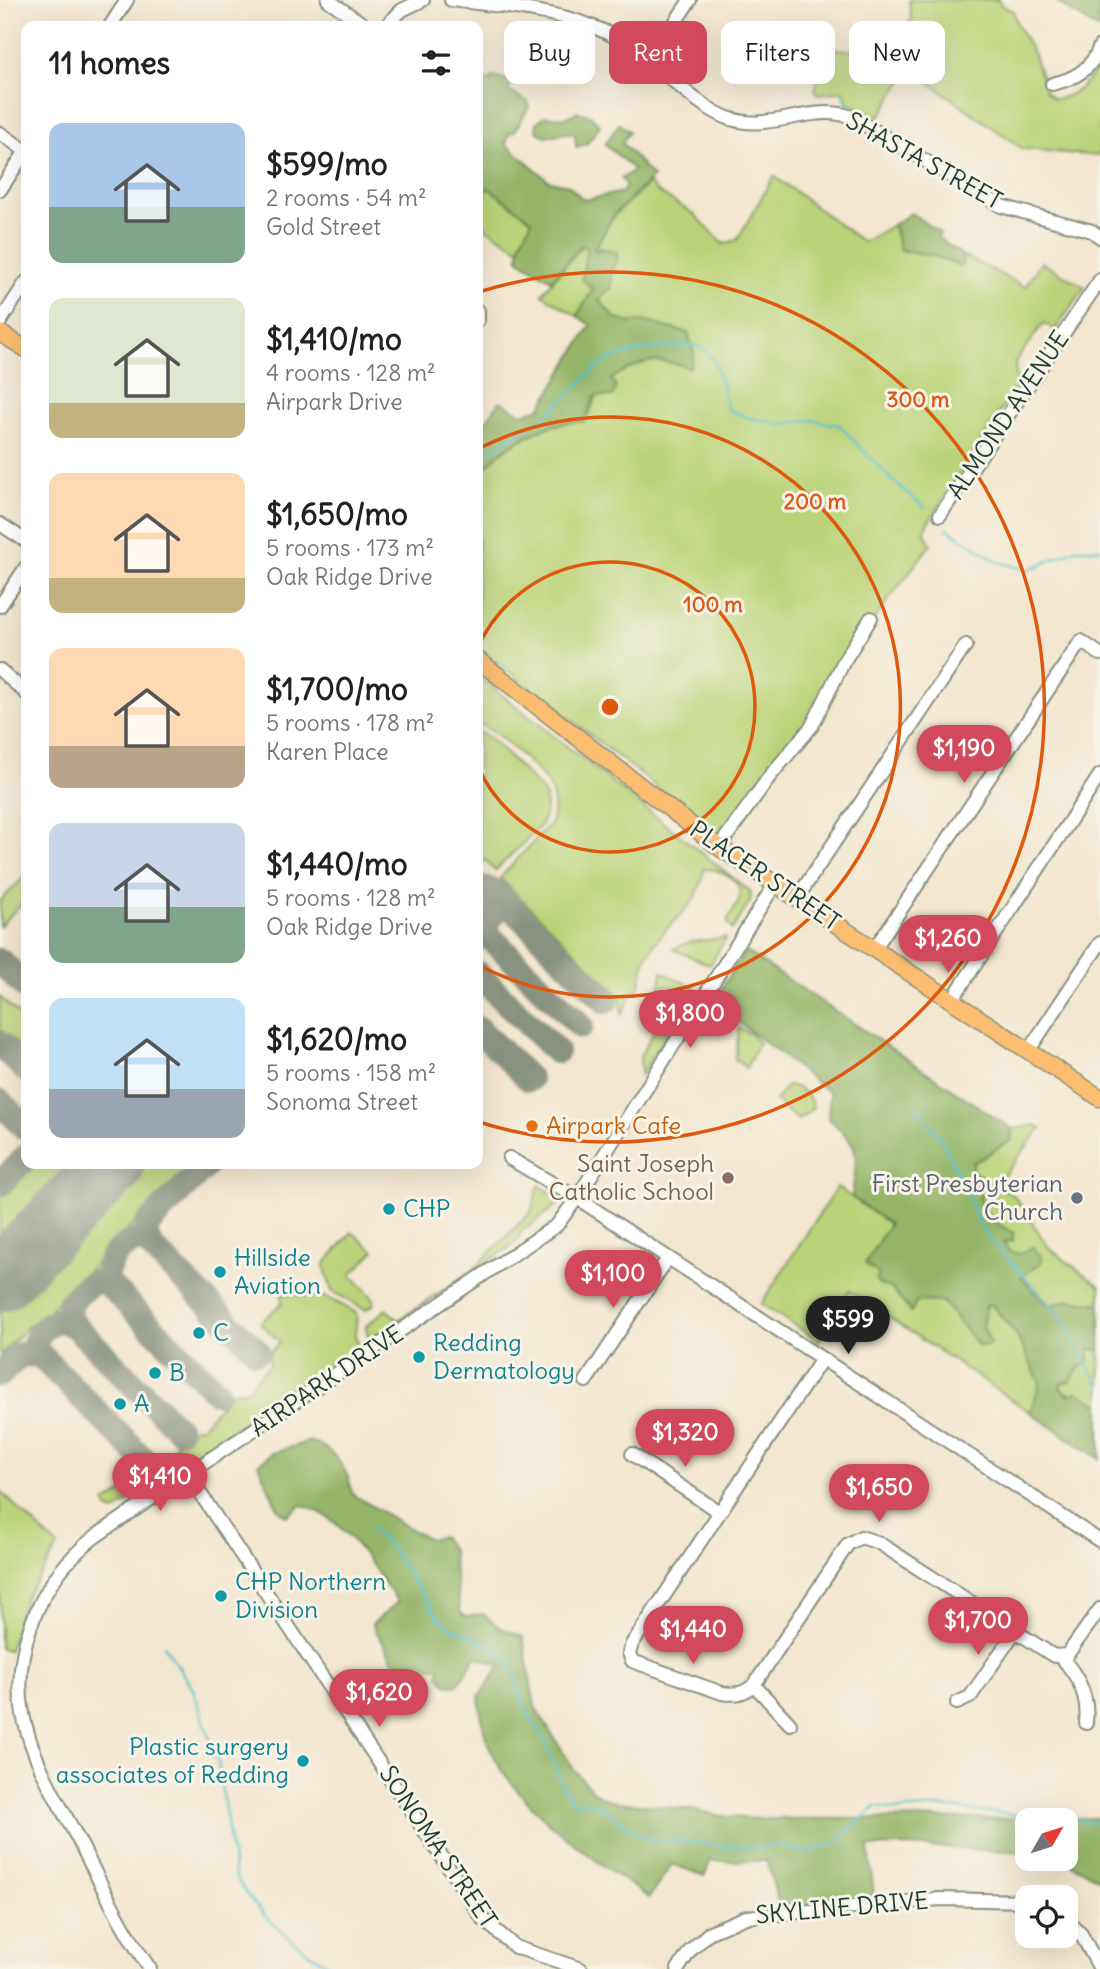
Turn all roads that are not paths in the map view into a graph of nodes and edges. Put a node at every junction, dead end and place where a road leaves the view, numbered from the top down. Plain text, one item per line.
1 (127, 0) edge
2 (328, 0) edge
3 (423, 0) edge
4 (451, 0) edge
5 (690, 0) edge
6 (113, 21) edge
7 (359, 21) edge
8 (391, 21) edge
9 (676, 21) edge
10 (609, 34) edge
11 (1100, 46) edge
12 (680, 84) edge
13 (1052, 84) dead end
14 (0, 133) edge
15 (21, 148) edge
16 (21, 158) edge
17 (0, 190) edge
18 (1097, 232) edge
19 (1100, 280) edge
20 (21, 290) edge
21 (0, 322) edge
22 (0, 333) edge
23 (21, 346) edge
24 (940, 515) dead end
25 (0, 524) edge
26 (21, 538) edge
27 (21, 574) edge
28 (0, 606) edge
29 (871, 618) dead end
30 (966, 645) dead end
31 (1100, 654) edge
32 (483, 664) edge
33 (0, 670) edge
34 (21, 689) edge
35 (1100, 775) edge
36 (719, 847) junction
37 (775, 884) junction
38 (797, 898) junction
39 (1100, 943) edge
40 (875, 948) junction
41 (952, 1000) junction
42 (1029, 1051) junction
43 (1100, 1098) edge
44 (509, 1158) dead end
45 (577, 1198) junction
46 (668, 1258) junction
47 (822, 1359) junction
48 (586, 1381) dead end
49 (632, 1454) dead end
50 (188, 1475) junction
51 (719, 1512) junction
52 (1100, 1541) edge
53 (1100, 1609) edge
54 (1014, 1633) junction
55 (1061, 1657) junction
56 (754, 1685) junction
57 (957, 1703) dead end
58 (790, 1724) dead end
59 (1086, 1724) dead end
60 (1015, 1901) edge
61 (1078, 1931) edge
62 (559, 1965) edge
63 (150, 1969) edge
64 (581, 1969) edge
65 (678, 1969) edge
66 (1100, 1969) edge

1 - 6 street
2 - 7 street
3 - 8 street
4 - 10 street, SHASTA STREET
5 - 9 street
11 - 13 street
12 - 18 street, SHASTA STREET
14 - 15 street
16 - 17 street
19 - 24 street, ALMOND AVENUE
20 - 21 street
22 - 23 main road
25 - 26 street
27 - 28 street
29 - 36 street
30 - 38 street
31 - 40 street
32 - 36 main road, PLACER STREET
33 - 34 street
35 - 41 street
36 - 37 main road, PLACER STREET
37 - 38 main road, PLACER STREET
37 - 45 street, AIRPARK DRIVE
38 - 40 main road, PLACER STREET
39 - 42 street
40 - 41 main road, PLACER STREET
41 - 42 main road, PLACER STREET
42 - 43 main road, PLACER STREET
44 - 45 street
45 - 46 street
45 - 50 street, AIRPARK DRIVE
46 - 47 street
46 - 48 street
47 - 51 street
47 - 52 street
49 - 51 street
50 - 62 street, SONOMA STREET
50 - 63 street, AIRPARK DRIVE
51 - 56 street
53 - 55 street
54 - 55 street
54 - 56 street
54 - 57 street
55 - 59 street
56 - 58 street
60 - 65 street, SKYLINE DRIVE
61 - 66 street
62 - 64 street, SONOMA STREET

